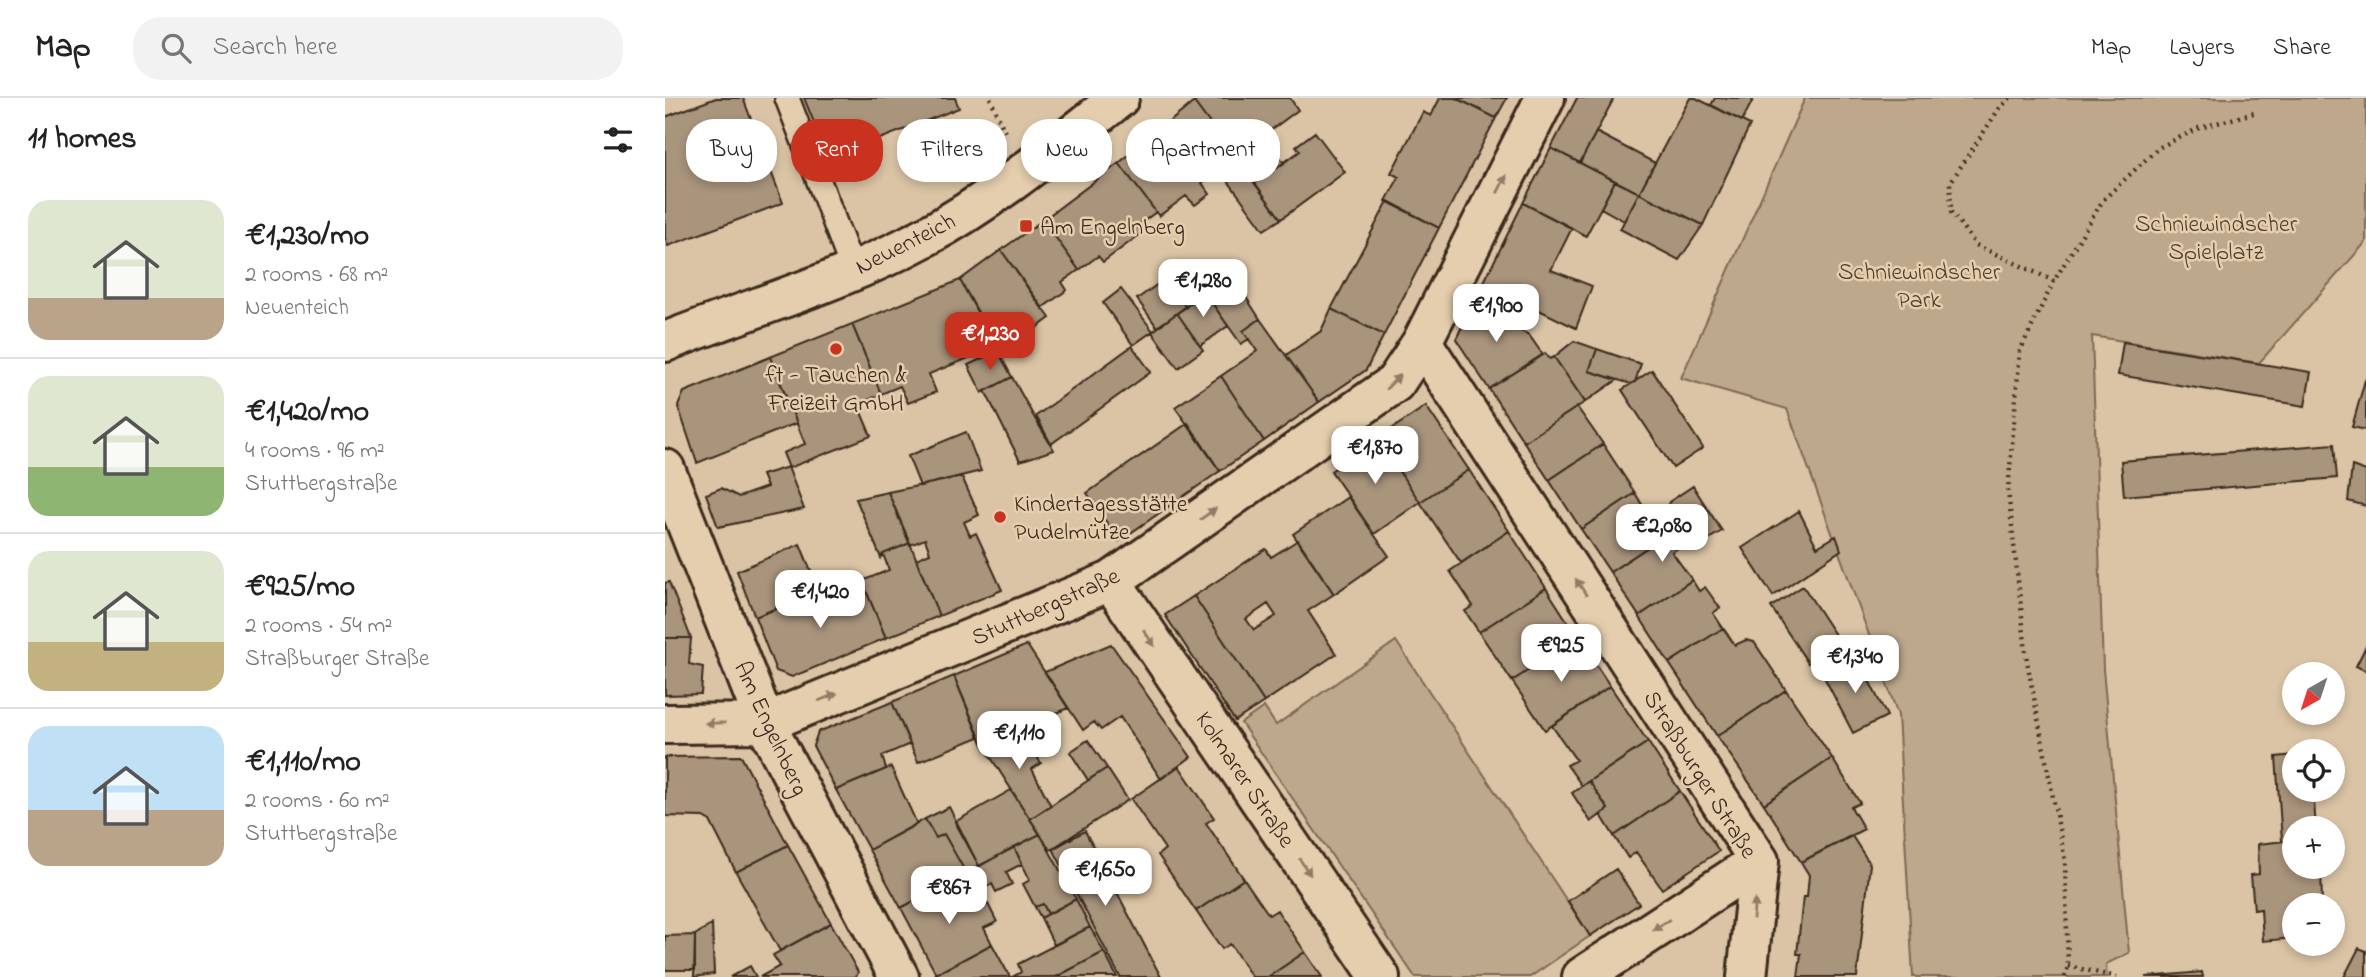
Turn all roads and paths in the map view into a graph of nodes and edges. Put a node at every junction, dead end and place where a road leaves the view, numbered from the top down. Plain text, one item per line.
1 (787, 98) edge
2 (1119, 98) edge
3 (1545, 98) edge
4 (2010, 98) edge
5 (2257, 112) dead end
6 (853, 270) junction
7 (2054, 281) junction
8 (665, 342) edge
9 (1422, 342) junction
10 (665, 470) edge
11 (1111, 581) junction
12 (765, 723) junction
13 (665, 724) edge
14 (1759, 861) junction
15 (2068, 966) junction
16 (899, 977) edge
17 (1380, 977) edge
18 (1582, 977) edge
19 (1747, 977) edge
20 (2065, 977) edge
21 (2117, 977) edge

1 - 6 lane
2 - 6 street, Neuenteich
9 -> 3 street, Stuttbergstraße
4 - 7 path
5 - 7 path
6 - 8 street, Neuenteich
7 - 15 path
11 -> 9 street, Stuttbergstraße
14 -> 9 street, Straßburger Straße
10 - 12 street, Am Engelnberg
12 -> 11 street, Stuttbergstraße
11 -> 17 street, Kolmarer Straße
12 -> 13 street, Stuttbergstraße
12 - 16 street, Am Engelnberg
14 -> 18 street
19 -> 14 street, Straßburger Straße
15 - 20 path
15 - 21 path

